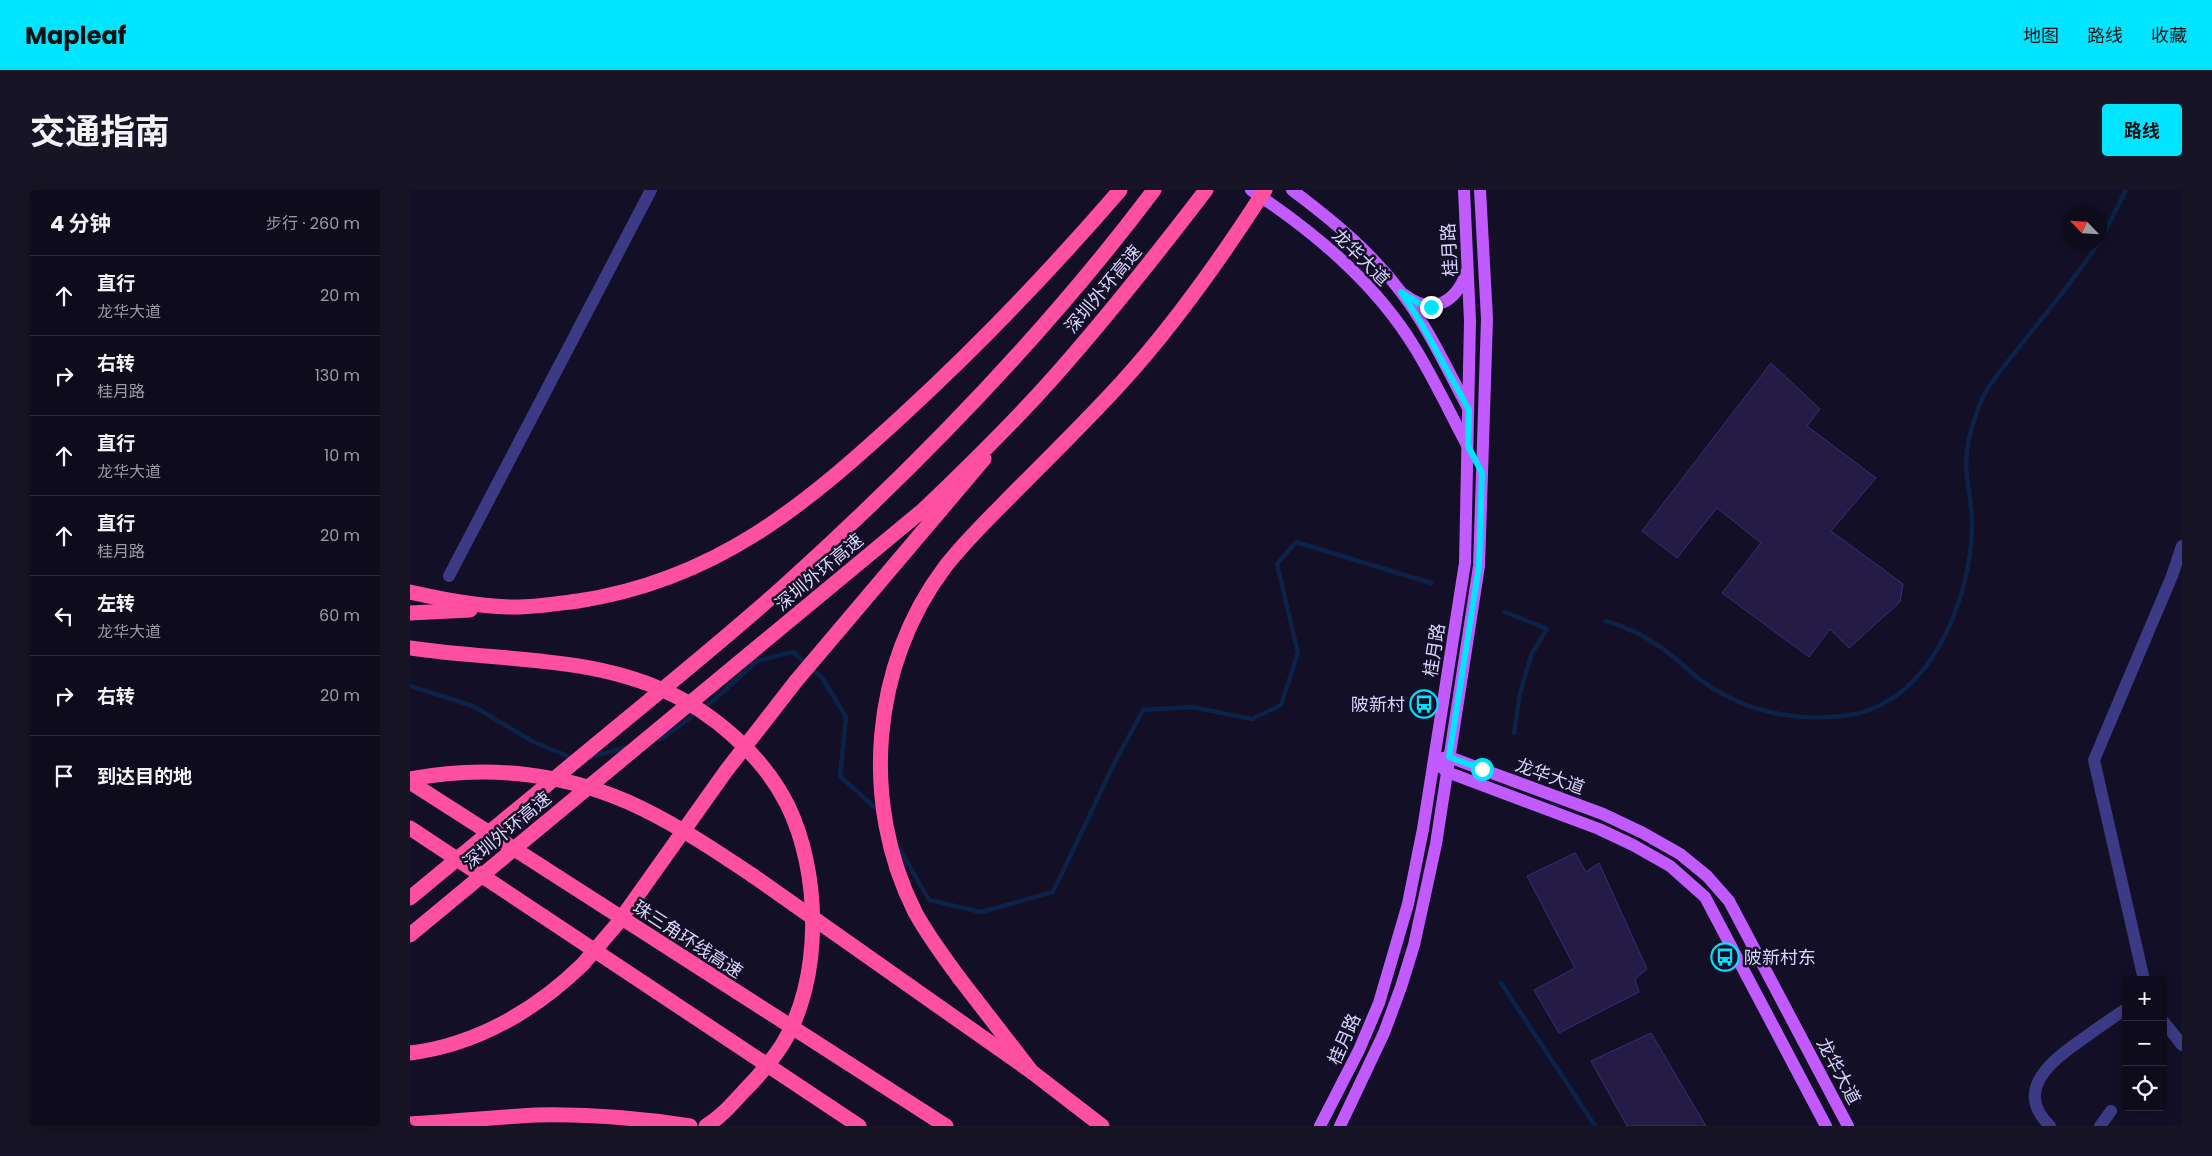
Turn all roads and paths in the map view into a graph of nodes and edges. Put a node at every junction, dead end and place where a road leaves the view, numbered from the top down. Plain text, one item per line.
1 (652, 190) edge
2 (1120, 190) edge
3 (1154, 190) edge
4 (1206, 190) edge
5 (1251, 190) edge
6 (1265, 190) edge
7 (1292, 190) edge
8 (1464, 190) edge
9 (1480, 190) edge
10 (1468, 268) junction
11 (1401, 292) junction
12 (1053, 378) junction
13 (1469, 410) junction
14 (1484, 437) junction
15 (1468, 446) junction
16 (1482, 473) junction
17 (2182, 546) edge
18 (449, 576) dead end
19 (410, 592) edge
20 (509, 608) junction
21 (410, 614) edge
22 (410, 648) edge
23 (1449, 757) junction
24 (1434, 760) junction
25 (1447, 772) junction
26 (410, 781) edge
27 (410, 828) edge
28 (410, 898) edge
29 (410, 935) edge
30 (2143, 976) edge
31 (2122, 1012) edge
32 (2167, 1026) edge
33 (2182, 1044) edge
34 (410, 1053) edge
35 (1032, 1072) junction
36 (2111, 1111) dead end
37 (416, 1124) edge
38 (690, 1126) edge
39 (706, 1126) edge
40 (860, 1126) edge
41 (946, 1126) edge
42 (1102, 1126) edge
43 (1320, 1126) edge
44 (1340, 1126) edge
45 (1826, 1126) edge
46 (1848, 1126) edge
47 (2050, 1126) edge
48 (2100, 1126) edge

1 - 18 street
2 - 20 highway
3 - 28 highway, 深圳外环高速, bridge
4 - 12 highway, 深圳外环高速, bridge
5 - 15 main road, 龙华大道
6 - 35 highway, bridge
7 - 11 main road, 龙华大道
8 - 10 main road, 桂月路
9 - 14 main road, 桂月路
10 - 11 main road
10 - 13 main road, 桂月路
11 - 13 main road, 龙华大道
12 - 29 highway, 深圳外环高速, bridge
12 - 34 highway, bridge
13 - 14 main road, 龙华大道
13 - 15 main road, 桂月路
14 - 16 main road, 桂月路
15 - 16 main road, 龙华大道
15 - 24 main road, 桂月路
16 - 23 main road, 桂月路
17 - 30 street
19 - 20 highway
20 - 21 highway
22 - 39 highway, bridge
23 - 24 main road
23 - 25 main road, 桂月路
23 - 46 main road, 龙华大道
24 - 25 main road, 龙华大道
24 - 43 main road, 桂月路
25 - 44 main road, 桂月路
25 - 45 main road, 龙华大道
26 - 35 highway, bridge
26 - 41 highway, 珠三角环线高速
27 - 40 highway
31 - 47 street
32 - 33 street
35 - 42 highway
36 - 48 street
37 - 38 highway

